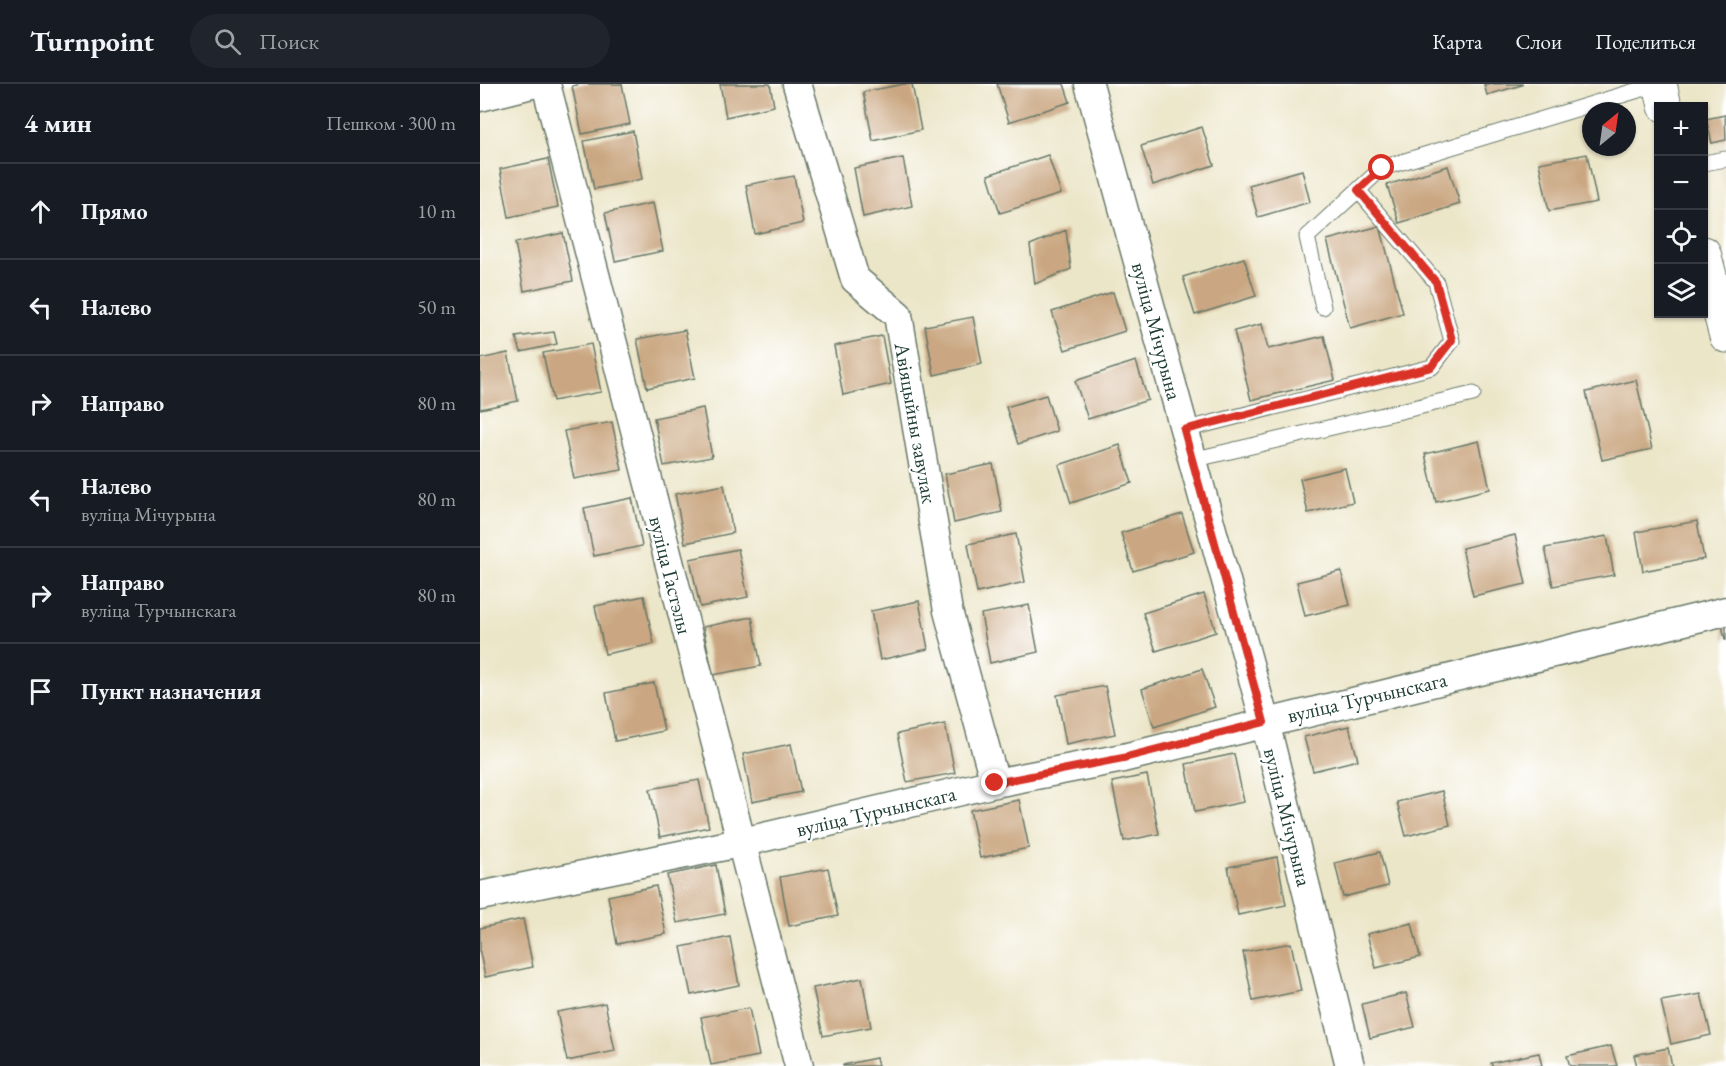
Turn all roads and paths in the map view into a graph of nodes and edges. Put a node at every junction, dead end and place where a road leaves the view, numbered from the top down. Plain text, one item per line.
1 (532, 84) edge
2 (546, 84) edge
3 (797, 84) edge
4 (1089, 84) edge
5 (1659, 84) edge
6 (480, 97) edge
7 (1664, 102) edge
8 (1726, 159) edge
9 (1708, 162) edge
10 (1358, 190) junction
11 (1707, 264) edge
12 (1323, 308) dead end
13 (1726, 336) edge
14 (1473, 394) dead end
15 (1184, 430) junction
16 (1192, 460) junction
17 (1726, 611) edge
18 (1264, 722) junction
19 (995, 783) junction
20 (739, 843) junction
21 (480, 896) edge
22 (799, 1066) edge
23 (1350, 1066) edge

1 - 6 street
2 - 20 street, вуліца Гастэлы
3 - 19 street, Авіяцыйны завулак
4 - 15 street, вуліца Мічурына
5 - 7 street
5 - 10 lane
8 - 9 lane
10 - 12 lane
10 - 15 lane
11 - 13 street
14 - 16 lane
15 - 16 street, вуліца Мічурына
16 - 18 street, вуліца Мічурына
17 - 18 street, вуліца Турчынскага
18 - 19 street, вуліца Турчынскага
18 - 23 street, вуліца Мічурына
19 - 20 street, вуліца Турчынскага
20 - 21 street, вуліца Турчынскага
20 - 22 street, вуліца Гастэлы

